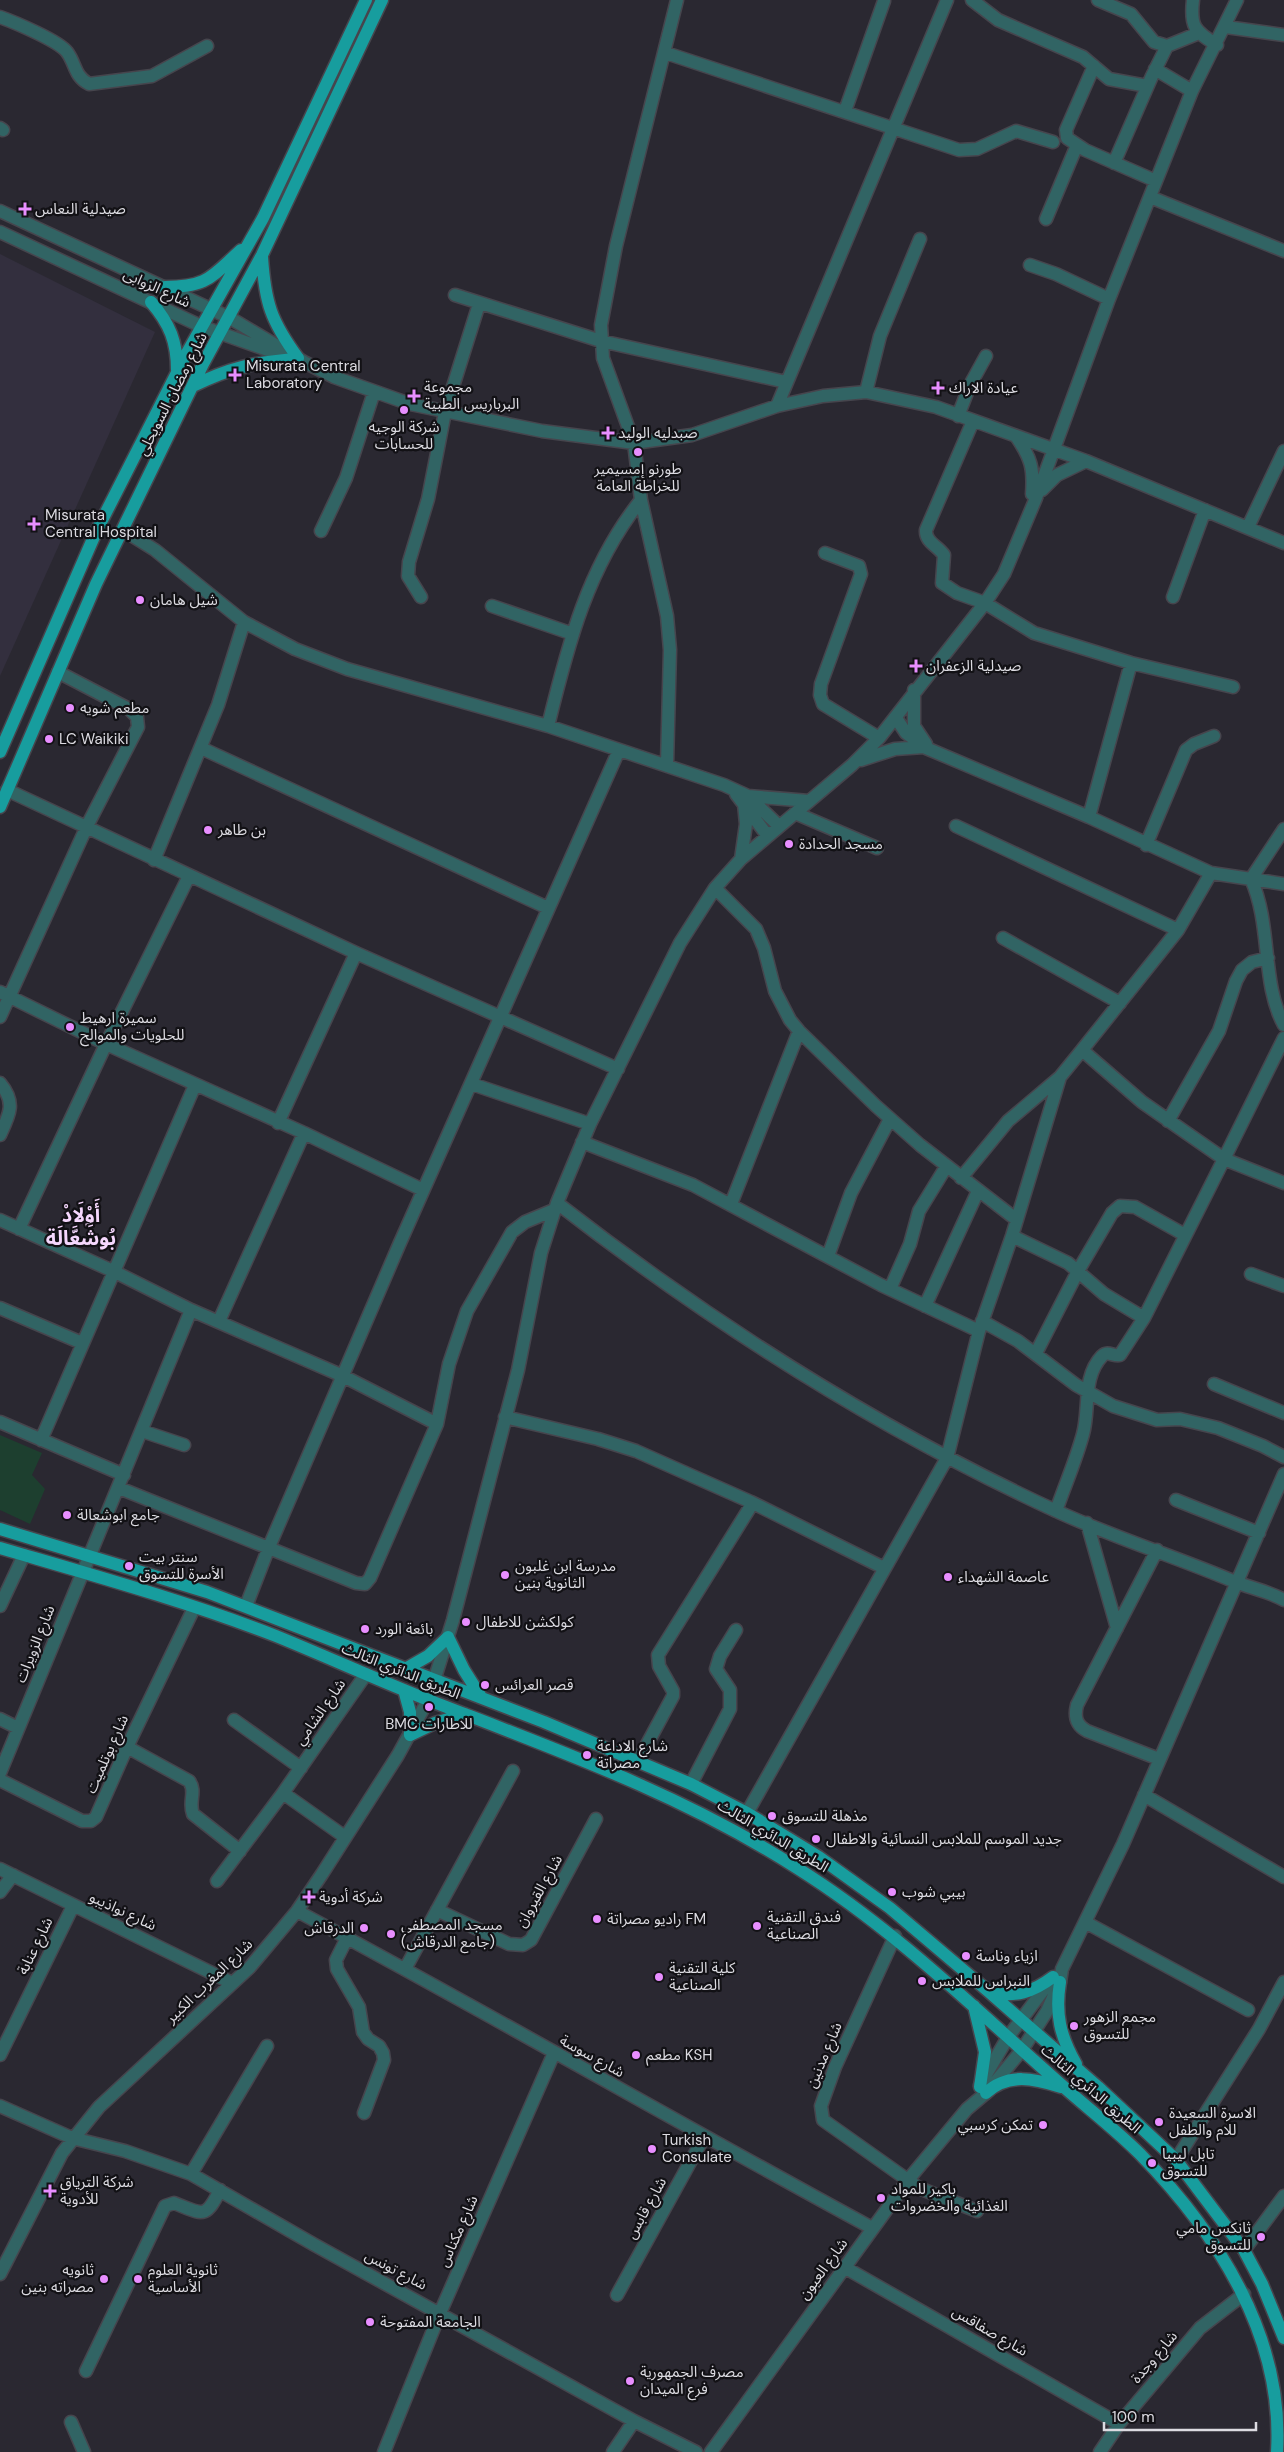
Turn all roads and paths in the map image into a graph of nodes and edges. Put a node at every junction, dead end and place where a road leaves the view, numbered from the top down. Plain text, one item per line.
1 (366, 0) edge
2 (382, 0) edge
3 (677, 0) edge
4 (947, 0) edge
5 (972, 0) edge
6 (1098, 0) edge
7 (1193, 0) edge
8 (1237, 0) edge
9 (884, 1) edge
10 (0, 17) edge
11 (1226, 27) junction
12 (1199, 33) junction
13 (1284, 35) edge
14 (1217, 45) junction
15 (207, 46) dead end
16 (1167, 46) junction
17 (666, 53) junction
18 (1094, 66) junction
19 (1155, 69) junction
20 (1147, 86) junction
21 (1192, 91) junction
22 (845, 111) junction
23 (893, 126) junction
24 (1053, 142) dead end
25 (1077, 145) junction
26 (1114, 163) junction
27 (1156, 181) junction
28 (1150, 197) junction
29 (0, 211) edge
30 (1046, 218) dead end
31 (0, 232) edge
32 (920, 238) dead end
33 (60, 240) junction
34 (248, 244) junction
35 (1284, 251) edge
36 (262, 255) junction
37 (50, 257) junction
38 (1030, 265) dead end
39 (165, 287) junction
40 (456, 295) dead end
41 (1109, 299) junction
42 (151, 302) junction
43 (479, 304) junction
44 (213, 310) junction
45 (230, 318) junction
46 (203, 327) junction
47 (221, 334) junction
48 (601, 341) junction
49 (986, 356) dead end
50 (299, 360) junction
51 (177, 373) junction
52 (786, 382) junction
53 (193, 386) junction
54 (374, 392) junction
55 (866, 392) junction
56 (777, 406) junction
57 (445, 412) junction
58 (958, 416) junction
59 (973, 421) junction
60 (1016, 436) junction
61 (634, 443) junction
62 (1054, 450) junction
63 (1284, 451) edge
64 (1086, 461) junction
65 (641, 500) junction
66 (1034, 503) junction
67 (1205, 510) junction
68 (1248, 528) junction
69 (123, 530) junction
70 (321, 531) dead end
71 (1284, 543) edge
72 (826, 553) dead end
73 (421, 597) dead end
74 (1173, 597) dead end
75 (985, 603) junction
76 (492, 606) dead end
77 (244, 622) junction
78 (573, 634) junction
79 (1131, 663) junction
80 (58, 672) junction
81 (1233, 687) dead end
82 (914, 690) junction
83 (896, 718) junction
84 (548, 726) junction
85 (1214, 736) dead end
86 (879, 738) junction
87 (201, 748) junction
88 (930, 749) junction
89 (619, 750) junction
90 (0, 752) edge
91 (667, 764) junction
92 (852, 765) junction
93 (7, 790) junction
94 (746, 799) junction
95 (809, 801) junction
96 (0, 807) edge
97 (795, 813) junction
98 (1089, 817) junction
99 (87, 826) junction
100 (779, 826) junction
101 (956, 826) dead end
102 (1284, 829) edge
103 (767, 835) junction
104 (1146, 845) junction
105 (876, 848) dead end
106 (741, 859) junction
107 (154, 860) junction
108 (1211, 873) junction
109 (189, 876) junction
110 (1251, 879) junction
111 (1284, 884) edge
112 (715, 888) junction
113 (548, 908) junction
114 (1178, 930) junction
115 (1003, 938) dead end
116 (356, 953) junction
117 (1268, 958) junction
118 (5, 994) edge
119 (1120, 1004) junction
120 (0, 1017) edge
121 (502, 1017) junction
122 (1284, 1025) edge
123 (799, 1031) junction
124 (1284, 1038) edge
125 (106, 1044) junction
126 (1082, 1050) junction
127 (618, 1069) junction
128 (1060, 1077) junction
129 (0, 1083) edge
130 (472, 1084) junction
131 (195, 1085) junction
132 (890, 1119) junction
133 (1168, 1121) junction
134 (278, 1123) junction
135 (590, 1124) junction
136 (304, 1133) junction
137 (0, 1135) edge
138 (582, 1142) junction
139 (1224, 1159) junction
140 (946, 1167) junction
141 (961, 1178) junction
142 (1284, 1183) edge
143 (423, 1190) junction
144 (978, 1191) junction
145 (731, 1204) junction
146 (555, 1207) junction
147 (0, 1220) edge
148 (1017, 1220) junction
149 (19, 1229) junction
150 (1185, 1235) junction
151 (1012, 1236) junction
152 (828, 1256) junction
153 (1078, 1271) junction
154 (115, 1272) junction
155 (1251, 1274) dead end
156 (1284, 1286) edge
157 (890, 1289) junction
158 (926, 1306) junction
159 (0, 1308) edge
160 (191, 1310) junction
161 (1144, 1318) junction
162 (219, 1321) junction
163 (981, 1326) junction
164 (82, 1343) junction
165 (1036, 1354) junction
166 (343, 1376) junction
167 (1214, 1384) dead end
168 (1087, 1392) junction
169 (1284, 1413) edge
170 (505, 1417) junction
171 (0, 1422) edge
172 (437, 1424) junction
173 (142, 1431) junction
174 (41, 1440) junction
175 (184, 1445) dead end
176 (1284, 1457) edge
177 (947, 1458) junction
178 (1284, 1474) edge
179 (124, 1475) junction
180 (119, 1488) junction
181 (1176, 1500) dead end
182 (749, 1509) dead end
183 (1056, 1511) junction
184 (1087, 1523) junction
185 (0, 1529) edge
186 (1259, 1533) junction
187 (269, 1547) junction
188 (0, 1548) edge
189 (1157, 1550) junction
190 (24, 1555) junction
191 (89, 1555) junction
192 (884, 1568) junction
193 (82, 1572) junction
194 (1238, 1582) junction
195 (1284, 1600) edge
196 (0, 1606) edge
197 (246, 1606) junction
198 (194, 1608) junction
199 (1117, 1628) junction
200 (736, 1630) dead end
201 (448, 1637) junction
202 (407, 1668) junction
203 (366, 1674) junction
204 (435, 1679) junction
205 (404, 1690) junction
206 (481, 1697) junction
207 (428, 1700) junction
208 (465, 1714) junction
209 (0, 1719) edge
210 (234, 1720) dead end
211 (18, 1728) junction
212 (410, 1735) junction
213 (127, 1747) junction
214 (1160, 1759) junction
215 (638, 1761) junction
216 (301, 1768) junction
217 (513, 1772) dead end
218 (0, 1774) edge
219 (0, 1780) edge
220 (691, 1784) junction
221 (283, 1793) junction
222 (1144, 1795) junction
223 (747, 1813) junction
224 (596, 1819) dead end
225 (345, 1837) junction
226 (240, 1851) junction
227 (0, 1869) edge
228 (13, 1875) junction
229 (1284, 1878) edge
230 (217, 1881) dead end
231 (0, 1892) edge
232 (73, 1906) junction
233 (438, 1910) junction
234 (297, 1911) junction
235 (1085, 1922) junction
236 (895, 1936) junction
237 (348, 1938) junction
238 (405, 1968) junction
239 (1058, 1976) junction
240 (1284, 1982) edge
241 (232, 1983) junction
242 (988, 1991) junction
243 (973, 2004) junction
244 (1248, 2010) dead end
245 (1021, 2020) junction
246 (1035, 2032) junction
247 (1008, 2037) junction
248 (267, 2046) dead end
249 (1022, 2050) junction
250 (554, 2053) junction
251 (0, 2055) edge
252 (1082, 2072) junction
253 (1066, 2089) junction
254 (983, 2090) junction
255 (0, 2106) edge
256 (364, 2113) dead end
257 (704, 2137) junction
258 (72, 2138) junction
259 (1176, 2160) junction
260 (191, 2174) junction
261 (908, 2180) junction
262 (220, 2190) junction
263 (1284, 2196) edge
264 (977, 2211) dead end
265 (872, 2228) junction
266 (1244, 2250) junction
267 (844, 2267) junction
268 (0, 2274) edge
269 (1244, 2294) junction
270 (617, 2295) dead end
271 (440, 2313) junction
272 (1284, 2338) edge
273 (86, 2371) dead end
274 (634, 2421) junction
275 (71, 2422) dead end
276 (1119, 2424) junction
277 (84, 2452) edge
278 (384, 2452) edge
279 (613, 2452) edge
280 (696, 2452) edge
281 (711, 2452) edge
282 (1100, 2452) edge
283 (1277, 2452) edge

1 - 34 main road, شارع رمضان السويحلي
2 - 36 main road, شارع رمضان السويحلي
3 - 17 street
4 - 23 street
5 - 18 street
6 - 16 street
7 - 12 street
8 - 11 street
9 - 22 street
10 - 15 street
11 - 13 street
11 - 14 street
12 - 14 street
12 - 16 street
14 - 21 street
16 - 19 street
17 - 22 street
17 - 48 street
18 - 20 street
18 - 25 street
19 - 20 street
19 - 21 street
20 - 26 street
21 - 27 street
22 - 23 street
23 - 24 street
23 - 52 street
25 - 26 street
25 - 30 street
26 - 27 street
27 - 28 street
28 - 35 street
28 - 41 street
29 - 33 street, شارع الزوابى
31 - 37 street, شارع الزوابى
32 - 55 street
33 - 37 street
33 - 39 street, شارع الزوابى
34 - 39 main road
34 - 44 main road, شارع رمضان السويحلي
36 - 45 main road, شارع رمضان السويحلي
36 - 50 main road
37 - 42 street, شارع الزوابى
38 - 41 street
39 - 44 street, شارع الزوابى
40 - 43 street
41 - 62 street
42 - 46 street, شارع الزوابى
42 - 51 main road
43 - 48 street
43 - 57 street
44 - 45 street, شارع الزوابى
44 - 46 main road, شارع رمضان السويحلي
45 - 47 main road, شارع رمضان السويحلي
45 - 50 street, شارع الزوابى
46 - 47 street, شارع الزوابى
46 - 51 main road, شارع رمضان السويحلي
47 - 50 street, شارع الزوابى
47 - 53 main road, شارع رمضان السويحلي
48 - 52 street
48 - 61 street
49 - 58 street
50 - 53 main road
50 - 54 street
51 - 90 main road, شارع رمضان السويحلي
52 - 56 street
53 - 69 main road, شارع رمضان السويحلي
54 - 57 street
54 - 70 street
55 - 56 street
55 - 58 street
56 - 61 street
57 - 61 street
57 - 73 street
58 - 59 street
59 - 60 street
59 - 75 street
60 - 62 street
60 - 66 street
61 - 65 street
62 - 64 street
62 - 66 street
63 - 68 street
64 - 66 street
64 - 67 street
65 - 78 street
65 - 91 street
66 - 75 street
67 - 68 street
67 - 74 street
68 - 71 street
69 - 77 street
69 - 80 main road, شارع رمضان السويحلي
72 - 86 street
75 - 79 street
75 - 82 street
76 - 78 street
77 - 84 street
77 - 87 street
78 - 84 street
79 - 81 street
79 - 98 street
80 - 93 main road, شارع رمضان السويحلي
80 - 99 street
82 - 83 street
82 - 88 street
83 - 86 street
83 - 88 street
84 - 89 street
85 - 104 street
86 - 92 street
87 - 107 street
87 - 113 street
88 - 92 street
88 - 98 street
89 - 91 street
89 - 113 street
91 - 94 street
92 - 95 street, شارع المغرب الكبير
93 - 96 main road, شارع رمضان السويحلي
93 - 99 street
94 - 95 street
94 - 100 street
94 - 103 street
94 - 106 street
95 - 97 street, شارع المغرب الكبير
97 - 100 street, شارع المغرب الكبير
97 - 105 street
98 - 104 street
99 - 107 street
99 - 118 street
100 - 103 street, شارع المغرب الكبير
101 - 114 street
102 - 110 street
103 - 106 street, شارع المغرب الكبير
104 - 108 street
106 - 112 street, شارع المغرب الكبير
107 - 109 street
108 - 110 street
108 - 114 street
109 - 116 street
109 - 125 street
110 - 111 street
110 - 117 street
112 - 123 street
112 - 127 street, شارع المغرب الكبير
113 - 121 street
114 - 119 street
115 - 119 street
116 - 121 street
116 - 134 street
117 - 122 street
117 - 133 street
118 - 120 street
118 - 125 street
119 - 126 street
121 - 127 street
121 - 130 street
123 - 132 street
123 - 145 street
124 - 139 street
125 - 131 street
125 - 149 street
126 - 128 street
126 - 133 street
127 - 135 street, شارع المغرب الكبير
128 - 141 street
128 - 148 street
129 - 137 street
130 - 135 street
130 - 143 street
131 - 134 street
131 - 154 street
132 - 140 street
132 - 152 street
133 - 139 street
134 - 136 street
135 - 138 street, شارع المغرب الكبير
136 - 143 street
136 - 162 street
138 - 145 street
138 - 146 street, شارع المغرب الكبير
139 - 142 street
139 - 150 street
140 - 141 street
140 - 157 street
141 - 144 street
143 - 166 street
144 - 148 street
144 - 158 street
145 - 152 street
146 - 170 street, شارع المغرب الكبير
146 - 172 street
146 - 177 street
147 - 149 street
148 - 151 street
149 - 154 street
150 - 153 street
150 - 161 street
151 - 153 street
151 - 163 street
152 - 157 street
153 - 161 street
153 - 165 street
154 - 160 street
154 - 164 street
155 - 156 street
157 - 158 street
158 - 163 street
159 - 164 street
160 - 162 street
160 - 173 street, شارع الزويرات
161 - 168 street
162 - 166 street
163 - 165 street
163 - 177 street
164 - 174 street
165 - 168 street
166 - 172 street
166 - 187 street
167 - 169 street
168 - 176 street
168 - 183 street
170 - 192 street
170 - 201 street, شارع المغرب الكبير
171 - 174 street
172 - 187 street
173 - 175 street
173 - 179 street, شارع الزويرات
174 - 179 street
177 - 183 street
177 - 192 street
178 - 186 street
179 - 180 street, شارع الزويرات
180 - 187 street
180 - 191 street, شارع الزويرات
181 - 186 street
182 - 215 street
183 - 184 street
184 - 189 street
184 - 199 street
185 - 191 main road, الطريق الدائري الثالث
186 - 194 street
187 - 197 street
188 - 190 main road, الطريق الدائري الثالث
189 - 194 street
189 - 199 street
190 - 193 main road, الطريق الدائري الثالث
190 - 196 street
191 - 193 street, شارع الزويرات
191 - 197 main road, الطريق الدائري الثالث
192 - 223 street
193 - 198 main road, الطريق الدائري الثالث
193 - 211 street, شارع الزويرات
194 - 195 street
194 - 214 street
197 - 202 main road, الطريق الدائري الثالث
198 - 203 main road, الطريق الدائري الثالث
198 - 213 street, شارع بوتلميت
199 - 214 street
200 - 220 street
201 - 202 main road
201 - 204 street, شارع المغرب الكبير
201 - 206 main road
202 - 204 main road, الطريق الدائري الثالث
203 - 205 main road, الطريق الدائري الثالث
203 - 216 street, شارع الشامي
204 - 206 main road, الطريق الدائري الثالث
204 - 207 street, شارع المغرب الكبير
205 - 207 main road, الطريق الدائري الثالث
205 - 212 main road
206 - 215 main road, الطريق الدائري الثالث
207 - 208 main road, الطريق الدائري الثالث
207 - 212 street, شارع المغرب الكبير
208 - 212 main road
208 - 236 main road, الطريق الدائري الثالث
209 - 211 street
210 - 216 street, شارع الشامي
211 - 218 street, شارع الزويرات
212 - 225 street, شارع المغرب الكبير
213 - 219 street, شارع بوتلميت
213 - 226 street
214 - 222 street
215 - 220 main road, الطريق الدائري الثالث
216 - 221 street, شارع الشامي
217 - 233 street
220 - 223 main road, الطريق الدائري الثالث
221 - 225 street
221 - 226 street, شارع الشامي
222 - 229 street
222 - 235 street
223 - 242 main road, الطريق الدائري الثالث
224 - 233 street, شارع القيروان
225 - 234 street, شارع المغرب الكبير
226 - 230 street, شارع الشامي
227 - 228 street, شارع نواذيبو
228 - 231 street
228 - 232 street, شارع نواذيبو
232 - 241 street, شارع نواذيبو
232 - 251 street, شارع عنابة
233 - 238 street
234 - 237 street, شارع سوسة
234 - 241 street, شارع المغرب الكبير
235 - 239 street
235 - 244 street
236 - 243 main road, الطريق الدائري الثالث
236 - 261 street, شارع مدنين
237 - 238 street, شارع سوسة
237 - 256 street
238 - 250 street, شارع سوسة
239 - 242 main road
239 - 245 street
239 - 246 street
239 - 252 main road
240 - 259 street
241 - 258 street, شارع المغرب الكبير
242 - 245 main road, الطريق الدائري الثالث
243 - 247 main road, الطريق الدائري الثالث
243 - 254 main road
245 - 246 main road, الطريق الدائري الثالث
245 - 247 street
246 - 249 street
246 - 252 main road, الطريق الدائري الثالث
247 - 249 main road, الطريق الدائري الثالث
247 - 254 street
248 - 260 street
249 - 253 main road, الطريق الدائري الثالث
249 - 254 street
250 - 257 street, شارع سوسة
250 - 271 street, شارع مكناس
252 - 259 main road, الطريق الدائري الثالث
253 - 254 main road
253 - 269 main road, الطريق الدائري الثالث
254 - 261 street, شارع العيون
255 - 258 street, شارع تونس
257 - 265 street, شارع سوسة
257 - 270 street, شارع قابس
258 - 260 street, شارع تونس
258 - 268 street, شارع المغرب الكبير
259 - 266 main road, الطريق الدائري الثالث
260 - 262 street, شارع تونس
261 - 264 street
261 - 265 street, شارع العيون
262 - 271 street, شارع تونس
262 - 273 street
263 - 266 street
265 - 267 street, شارع العيون
266 - 272 main road, الطريق الدائري الثالث
267 - 276 street, شارع صفاقس
267 - 281 street, شارع العيون
269 - 276 street, شارع وجدة
269 - 283 main road, الطريق الدائري الثالث
271 - 274 street, شارع تونس
271 - 278 street, شارع مكناس
274 - 279 street
274 - 280 street, شارع تونس
275 - 277 street
276 - 282 street, شارع وجدة

